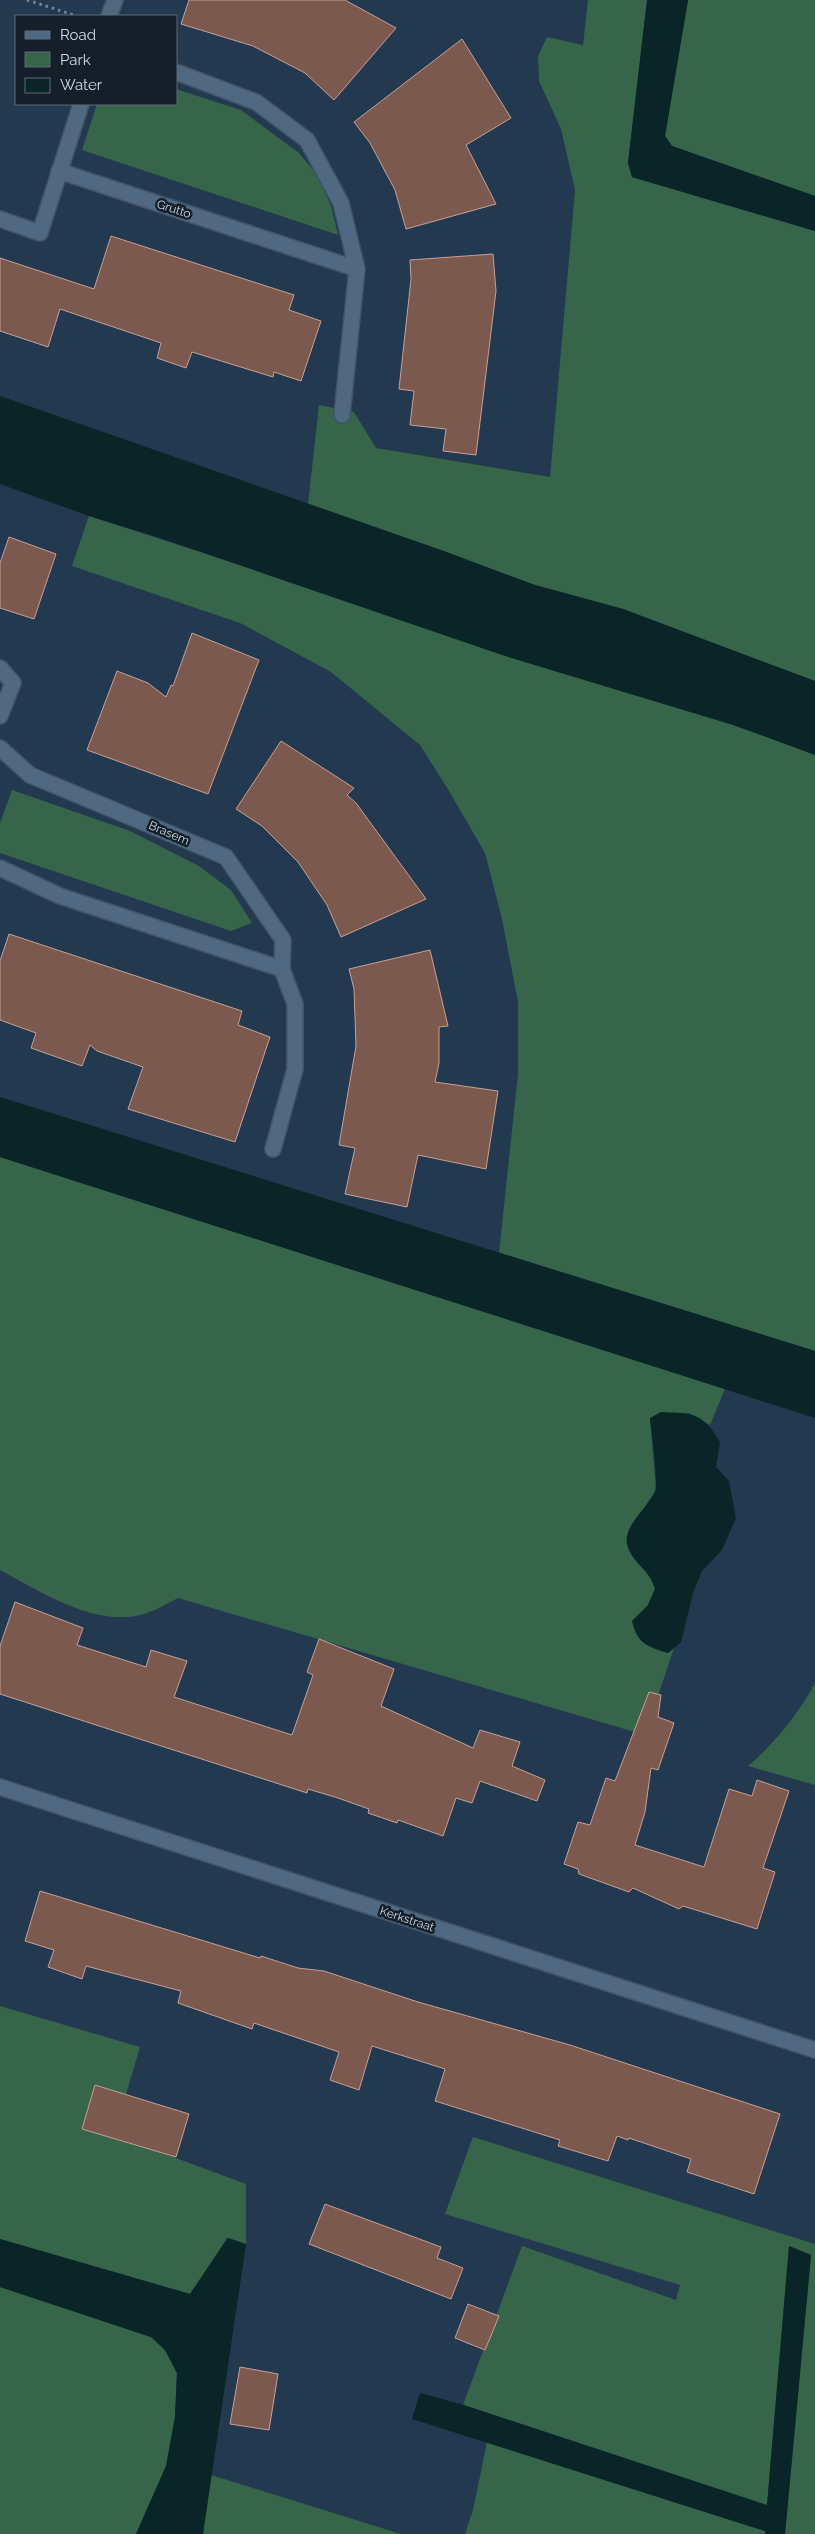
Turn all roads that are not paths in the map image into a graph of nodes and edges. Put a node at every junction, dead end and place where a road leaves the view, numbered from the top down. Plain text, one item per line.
1 (115, 0) edge
2 (109, 15) edge
3 (178, 73) edge
4 (81, 105) edge
5 (59, 171) junction
6 (0, 219) edge
7 (357, 269) junction
8 (342, 415) dead end
9 (0, 668) edge
10 (0, 716) edge
11 (0, 748) edge
12 (0, 868) edge
13 (282, 969) junction
14 (273, 1149) dead end
15 (0, 1788) edge
16 (815, 2050) edge

1 - 2 street
3 - 7 street
4 - 5 street
5 - 6 street
5 - 7 street, Grutto
7 - 8 street
9 - 10 street
11 - 13 street, Brasem
12 - 13 street
13 - 14 street, Brasem
15 - 16 street, Kerkstraat

